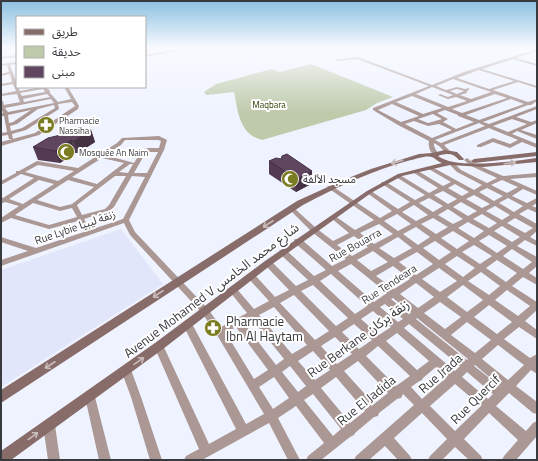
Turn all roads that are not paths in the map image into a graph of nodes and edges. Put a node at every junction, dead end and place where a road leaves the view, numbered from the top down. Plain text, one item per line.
1 (386, 70) edge
2 (479, 70) edge
3 (482, 70) edge
4 (12, 72) edge
5 (1, 75) edge
6 (454, 78) junction
7 (518, 81) junction
8 (532, 81) dead end
9 (16, 82) edge
10 (526, 83) junction
11 (1, 85) edge
12 (434, 86) junction
13 (477, 86) junction
14 (537, 87) edge
15 (17, 88) edge
16 (40, 88) edge
17 (47, 88) edge
18 (67, 88) edge
19 (465, 90) junction
20 (489, 90) junction
21 (449, 91) junction
22 (18, 92) junction
23 (49, 92) junction
24 (496, 92) junction
25 (412, 94) junction
26 (1, 95) edge
27 (457, 95) junction
28 (485, 96) junction
29 (20, 98) junction
30 (52, 98) junction
31 (511, 98) junction
32 (74, 100) junction
33 (537, 100) edge
34 (472, 101) junction
35 (392, 102) junction
36 (500, 102) junction
37 (22, 103) junction
38 (56, 103) junction
39 (528, 104) junction
40 (2, 105) edge
41 (457, 105) junction
42 (486, 106) junction
43 (39, 107) junction
44 (537, 107) edge
45 (446, 109) junction
46 (433, 112) junction
47 (472, 112) junction
48 (502, 112) junction
49 (4, 114) edge
50 (460, 115) junction
51 (26, 116) junction
52 (423, 116) junction
53 (481, 116) dead end
54 (512, 117) junction
55 (42, 118) junction
56 (487, 118) junction
57 (414, 119) junction
58 (59, 120) junction
59 (537, 121) edge
60 (5, 122) edge
61 (439, 122) junction
62 (477, 122) junction
63 (400, 124) junction
64 (532, 124) junction
65 (486, 126) junction
66 (455, 130) junction
67 (518, 130) junction
68 (9, 133) junction
69 (507, 134) junction
70 (1, 135) edge
71 (537, 137) edge
72 (431, 140) junction
73 (522, 140) junction
74 (13, 141) junction
75 (1, 144) edge
76 (441, 144) junction
77 (535, 144) edge
78 (479, 146) dead end
79 (161, 150) junction
80 (448, 152) junction
81 (435, 154) junction
82 (537, 154) edge
83 (101, 156) junction
84 (537, 160) edge
85 (129, 162) junction
86 (457, 162) junction
87 (136, 164) junction
88 (473, 165) junction
89 (430, 168) junction
90 (79, 170) junction
91 (18, 172) junction
92 (416, 172) junction
93 (114, 174) junction
94 (129, 175) junction
95 (148, 175) junction
96 (537, 175) edge
97 (398, 176) junction
98 (38, 178) junction
99 (67, 178) junction
100 (501, 178) junction
101 (455, 182) junction
102 (1, 183) edge
103 (58, 183) junction
104 (384, 183) junction
105 (487, 185) junction
106 (98, 186) junction
107 (330, 187) junction
108 (523, 187) junction
109 (443, 188) junction
110 (369, 192) junction
111 (475, 192) junction
112 (537, 193) edge
113 (428, 195) junction
114 (508, 196) junction
115 (461, 199) junction
116 (2, 200) edge
117 (32, 200) junction
118 (537, 200) edge
119 (414, 202) junction
120 (355, 203) junction
121 (494, 203) junction
122 (74, 205) junction
123 (24, 206) junction
124 (528, 206) junction
125 (447, 207) junction
126 (292, 209) junction
127 (397, 211) junction
128 (481, 211) junction
129 (537, 211) edge
130 (514, 214) junction
131 (9, 215) junction
132 (433, 215) junction
133 (333, 216) junction
134 (81, 219) junction
135 (467, 219) junction
136 (126, 220) junction
137 (378, 220) junction
138 (1, 221) edge
139 (501, 222) junction
140 (416, 224) junction
141 (452, 227) junction
142 (537, 228) edge
143 (314, 230) junction
144 (487, 231) junction
145 (355, 232) junction
146 (88, 233) junction
147 (398, 234) junction
148 (435, 237) junction
149 (525, 237) junction
150 (1, 239) edge
151 (298, 241) junction
152 (474, 241) junction
153 (333, 244) junction
154 (537, 244) edge
155 (374, 246) junction
156 (512, 246) junction
157 (418, 248) junction
158 (36, 251) junction
159 (283, 252) junction
160 (457, 252) junction
161 (497, 257) junction
162 (351, 259) junction
163 (394, 262) junction
164 (537, 262) edge
165 (1, 263) edge
166 (268, 263) junction
167 (440, 264) junction
168 (481, 269) junction
169 (332, 270) junction
170 (523, 273) junction
171 (371, 275) junction
172 (251, 276) junction
173 (417, 278) junction
174 (314, 280) junction
175 (178, 282) junction
176 (463, 282) junction
177 (537, 282) edge
178 (507, 286) junction
179 (232, 290) junction
180 (295, 291) junction
181 (394, 294) junction
182 (442, 297) junction
183 (386, 300) junction
184 (489, 301) junction
185 (275, 302) junction
186 (537, 306) edge
187 (373, 307) junction
188 (205, 311) junction
189 (417, 312) junction
190 (253, 314) junction
191 (468, 317) junction
192 (355, 318) junction
193 (409, 318) junction
194 (238, 322) junction
195 (519, 322) junction
196 (188, 325) junction
197 (397, 327) junction
198 (334, 331) junction
199 (220, 332) junction
200 (444, 335) junction
201 (537, 335) edge
202 (498, 340) junction
203 (379, 341) junction
204 (159, 346) junction
205 (314, 346) junction
206 (358, 355) junction
207 (476, 360) junction
208 (291, 361) junction
209 (436, 362) junction
210 (535, 364) edge
211 (467, 367) junction
212 (126, 370) junction
213 (275, 371) junction
214 (336, 371) junction
215 (418, 377) junction
216 (455, 378) junction
217 (253, 385) junction
218 (313, 388) junction
219 (504, 390) junction
220 (400, 391) junction
221 (1, 397) edge
222 (90, 397) junction
223 (297, 399) junction
224 (423, 406) junction
225 (488, 406) junction
226 (537, 409) edge
227 (374, 412) junction
228 (271, 416) junction
229 (49, 425) junction
230 (537, 427) edge
231 (243, 430) junction
232 (350, 431) junction
233 (386, 438) junction
234 (456, 438) junction
235 (526, 439) junction
236 (332, 445) junction
237 (206, 452) junction
238 (3, 459) edge
239 (54, 460) edge
240 (105, 460) edge
241 (156, 460) edge
242 (190, 460) edge
243 (294, 460) edge
244 (312, 460) edge
245 (360, 460) edge
246 (406, 460) edge
247 (434, 460) edge
248 (477, 460) edge
249 (508, 460) edge

1 - 12 street
2 - 6 street
3 - 7 street
4 - 5 street
4 - 9 street
6 - 12 street
6 - 13 street
7 - 10 street
7 - 20 street
8 - 10 street
9 - 11 street
10 - 14 street
12 - 21 street
12 - 25 street
13 - 19 street
13 - 20 street
15 - 22 street
16 - 22 street
17 - 23 street
18 - 32 street
19 - 21 street
19 - 27 street
20 - 24 street
21 - 27 street
21 - 27 street
22 - 26 street
22 - 29 street
23 - 29 street
23 - 30 street
24 - 28 street
24 - 31 street
25 - 35 street
25 - 45 street
27 - 34 street
28 - 34 street
28 - 36 street
29 - 37 street
30 - 37 street
30 - 38 street
31 - 36 street
31 - 39 street
32 - 38 street
32 - 58 street
33 - 39 street
34 - 41 street
35 - 52 street
35 - 63 street
36 - 42 street
37 - 40 street
38 - 43 street
38 - 55 street
39 - 44 street
39 - 48 street
40 - 49 street
41 - 45 street
41 - 47 street
42 - 47 street
42 - 48 street
43 - 49 street
43 - 51 street
44 - 54 street
45 - 46 street
45 - 50 street
46 - 52 street
46 - 61 street
47 - 50 street
48 - 56 street
49 - 60 street
50 - 62 street
51 - 55 street
51 - 60 street
52 - 57 street
53 - 56 street
54 - 64 street
54 - 65 street
55 - 58 street
55 - 68 street
56 - 62 street
57 - 61 street
57 - 63 street
58 - 74 street
59 - 64 street
60 - 68 street
61 - 66 street
62 - 65 street
62 - 66 street
63 - 72 street
64 - 67 street
65 - 69 street
65 - 76 street
66 - 72 street
67 - 69 street
67 - 71 street
68 - 70 street
68 - 74 street
69 - 73 street
72 - 76 street
72 - 81 street
73 - 77 street
73 - 78 street
74 - 75 street
76 - 80 street
79 - 83 street
79 - 87 street
79 - 95 street, Rue Lybie زنقة ليبيا
80 - 81 street, Avenue Mohamed V شارع محمد الخامس
80 - 86 street
81 - 86 street
81 -> 107 street, Avenue Mohamed V شارع محمد الخامس
82 - 86 street, Avenue Mohamed V شارع محمد الخامس
83 - 85 street
83 - 90 street
88 -> 84 street, Avenue Mohamed V شارع محمد الخامس
85 - 87 street
85 - 93 street
86 - 88 street, Avenue Mohamed V شارع محمد الخامس
86 - 88 street
86 - 89 street, Avenue Mohamed V شارع محمد الخامس
86 - 105 street
87 - 94 street
88 - 100 street
89 - 92 street, Avenue Mohamed V شارع محمد الخامس
89 - 101 street
90 - 91 street
90 - 99 street
91 - 98 street
91 - 102 street
92 - 97 street, Avenue Mohamed V شارع محمد الخامس
92 - 109 street
93 - 94 street
93 - 106 street
94 - 95 street
94 - 134 street
95 - 136 street, Rue Lybie زنقة ليبيا
96 - 100 street
97 - 104 street, Avenue Mohamed V شارع محمد الخامس
97 - 113 street
98 - 103 street
98 - 116 street
99 - 103 street
99 - 106 street
100 - 105 street, Rue Bouarra
100 - 108 street
101 - 109 street
101 - 111 street
103 - 117 street
104 - 110 street, Avenue Mohamed V شارع محمد الخامس
104 - 119 street
105 - 111 street, Rue Bouarra
105 - 114 street
106 - 122 street
107 - 120 street
107 - 126 street, Avenue Mohamed V شارع محمد الخامس
108 - 112 street
108 - 114 street
109 - 113 street
109 - 115 street
110 - 120 street, Avenue Mohamed V شارع محمد الخامس
110 - 127 street
111 - 115 street, Rue Bouarra
111 - 121 street
113 - 119 street
113 - 125 street
114 - 121 street
114 - 124 street
115 - 125 street, Rue Bouarra
115 - 128 street
116 - 123 street
117 - 122 street
117 - 123 street
118 - 124 street, Rue Tendeara
119 - 127 street
119 - 132 street
120 - 133 street, Avenue Mohamed V شارع محمد الخامس
120 - 137 street
121 - 128 street
121 - 130 street
122 - 134 street
123 - 131 street
124 - 129 street
124 - 130 street, Rue Tendeara
125 - 132 street, Rue Bouarra
125 - 135 street
126 - 143 street
126 -> 175 street, Avenue Mohamed V شارع محمد الخامس
127 - 137 street
127 - 140 street
128 - 135 street
128 - 139 street
130 - 139 street, Rue Tendeara
130 - 142 street
131 - 134 street
131 - 138 street
132 - 140 street, Rue Bouarra
132 - 141 street
133 - 143 street, Avenue Mohamed V شارع محمد الخامس
133 - 145 street
134 - 146 street
135 - 141 street
135 - 144 street
136 - 146 street, Rue Lybie زنقة ليبيا
136 - 175 street
137 - 145 street
137 - 147 street
139 - 144 street, Rue Tendeara
139 - 149 street
140 - 147 street, Rue Bouarra
140 - 148 street
141 - 148 street
141 - 152 street
142 - 149 street, Rue Berkane زنقة بركان
143 - 151 street, Avenue Mohamed V شارع محمد الخامس
143 - 153 street
144 - 152 street, Rue Tendeara
144 - 156 street
145 - 153 street
145 - 155 street
146 - 158 street, Rue Lybie زنقة ليبيا
147 - 155 street, Rue Bouarra
147 - 157 street
148 - 157 street
148 - 160 street
149 - 154 street
149 - 156 street, Rue Berkane زنقة بركان
150 - 158 street
151 - 159 street, Avenue Mohamed V شارع محمد الخامس
151 - 169 street
152 - 160 street, Rue Tendeara
152 - 161 street
153 - 162 street
155 - 162 street, Rue Bouarra
155 - 163 street
156 - 161 street, Rue Berkane زنقة بركان
156 - 164 street
157 - 163 street
157 - 167 street
158 - 165 street, Rue Lybie زنقة ليبيا
159 - 166 street, Avenue Mohamed V شارع محمد الخامس
159 - 174 street
160 - 167 street, Rue Tendeara
160 - 168 street
161 - 168 street, Rue Berkane زنقة بركان
161 - 170 street
162 - 169 street, Rue Bouarra
162 - 171 street
163 - 171 street
163 - 173 street
164 - 170 street
166 - 172 street, Avenue Mohamed V شارع محمد الخامس
166 - 180 street
167 - 173 street, Rue Tendeara
167 - 176 street
168 - 176 street, Rue Berkane زنقة بركان
168 - 178 street
169 - 174 street, Rue Bouarra
169 - 187 street
170 - 177 street
170 - 178 street
171 - 181 street
172 - 179 street, Avenue Mohamed V شارع محمد الخامس
172 - 185 street
173 - 181 street, Rue Tendeara
173 - 182 street
174 - 180 street, Rue Bouarra
174 - 192 street
175 - 188 street
175 -> 221 street, Avenue Mohamed V شارع محمد الخامس
176 - 182 street, Rue Berkane زنقة بركان
176 - 184 street
178 - 184 street
178 - 186 street
179 - 188 street, Avenue Mohamed V شارع محمد الخامس
179 - 190 street
180 - 185 street, Rue Bouarra
180 - 198 street
181 - 183 street, Rue Tendeara
181 - 189 street
182 - 189 street, Rue Berkane زنقة بركان
182 - 191 street
183 - 187 street, Rue Tendeara
183 - 193 street
184 - 191 street
184 - 195 street
185 - 190 street, Rue Bouarra
185 - 205 street
186 - 195 street, Rue Jrada
187 - 192 street, Rue Tendeara
187 - 197 street
188 - 196 street, Avenue Mohamed V شارع محمد الخامس
188 - 199 street
189 - 193 street, Rue Berkane زنقة بركان
189 - 200 street
190 - 194 street, Rue Bouarra
190 - 208 street
191 - 200 street
191 - 202 street
192 - 198 street, Rue Tendeara
192 - 203 street
193 - 197 street, Rue Berkane زنقة بركان
193 - 211 street
194 - 199 street, Rue Bouarra
194 - 213 street
195 - 201 street
195 - 202 street, Rue Jrada
196 - 204 street, Avenue Mohamed V شارع محمد الخامس
196 - 231 street
197 - 203 street, Rue Berkane زنقة بركان
197 - 209 street
198 - 205 street, Rue Tendeara
198 - 206 street
199 - 217 street
200 - 207 street
202 - 207 street, Rue Jrada
202 - 210 street
203 - 206 street, Rue Berkane زنقة بركان
203 - 215 street
212 -> 204 street, Avenue Mohamed V شارع محمد الخامس
204 - 237 street
205 - 208 street, Rue Tendeara
205 - 214 street
206 - 214 street, Rue Berkane زنقة بركان
206 - 220 street
207 - 211 street, Rue Jrada
207 - 219 street
208 - 213 street, Rue Tendeara
208 - 218 street
209 - 215 street, Rue El Jadida
209 - 216 street
210 - 219 street, Rue Quercif
211 - 216 street, Rue Jrada
211 - 219 street
212 - 222 street, Avenue Mohamed V شارع محمد الخامس
212 - 241 street
213 - 217 street, Rue Tendeara
213 - 223 street
214 - 218 street, Rue Berkane زنقة بركان
214 - 227 street
215 - 220 street, Rue El Jadida
216 - 224 street, Rue Jrada
216 - 225 street
217 - 228 street
218 - 223 street, Rue Berkane زنقة بركان
218 - 232 street
219 - 225 street, Rue Quercif
219 - 226 street
220 - 224 street
220 - 227 street, Rue El Jadida
222 - 229 street, Avenue Mohamed V شارع محمد الخامس
222 - 240 street
223 - 228 street, Rue Berkane زنقة بركان
223 - 236 street
224 - 233 street, Rue Jrada
224 - 234 street
225 - 234 street, Rue Quercif
225 - 235 street
227 - 232 street, Rue El Jadida
228 - 231 street, Rue Berkane زنقة بركان
228 - 243 street
238 -> 229 street, Avenue Mohamed V شارع محمد الخامس
229 - 239 street
230 - 235 street
231 - 237 street, Rue Berkane زنقة بركان
232 - 236 street, Rue El Jadida
233 - 245 street, Rue Jrada
233 - 246 street
234 - 247 street, Rue Quercif
234 - 248 street
235 - 249 street
236 - 244 street, Rue El Jadida
237 - 242 street, Rue Berkane زنقة بركان

